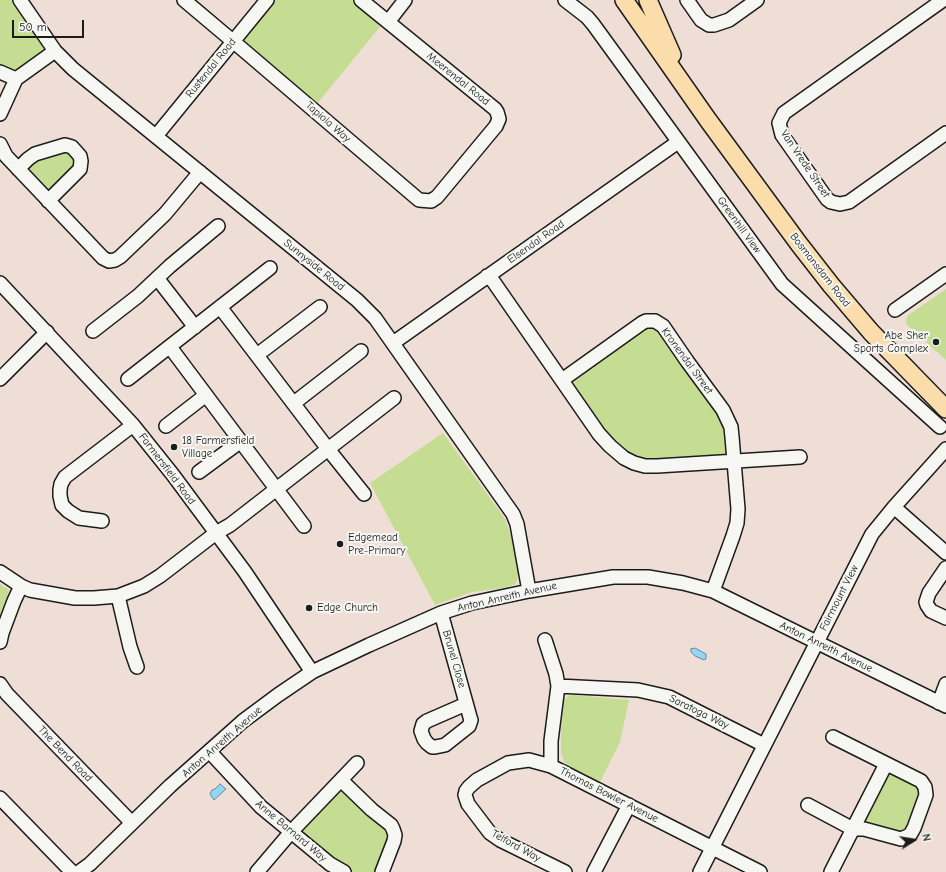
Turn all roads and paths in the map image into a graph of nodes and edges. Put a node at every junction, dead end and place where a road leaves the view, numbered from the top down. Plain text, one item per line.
1 (20, 0) edge
2 (184, 0) edge
3 (266, 0) edge
4 (361, 0) edge
5 (405, 0) edge
6 (565, 0) edge
7 (624, 0) edge
8 (648, 0) edge
9 (687, 0) edge
10 (757, 0) edge
11 (943, 0) edge
12 (388, 22) junction
13 (233, 41) junction
14 (55, 50) junction
15 (0, 72) edge
16 (16, 79) junction
17 (0, 114) edge
18 (708, 120) junction
19 (946, 133) edge
20 (156, 136) junction
21 (678, 142) junction
22 (0, 144) edge
23 (18, 169) junction
24 (200, 172) junction
25 (48, 201) junction
26 (424, 201) joint
27 (218, 226) dead end
28 (270, 268) dead end
29 (946, 274) edge
30 (487, 276) junction
31 (157, 278) junction
32 (0, 283) edge
33 (220, 307) junction
34 (320, 307) dead end
35 (896, 310) dead end
36 (195, 327) junction
37 (93, 331) dead end
38 (47, 332) junction
39 (393, 343) junction
40 (170, 347) junction
41 (361, 351) dead end
42 (257, 355) junction
43 (0, 379) edge
44 (128, 379) dead end
45 (562, 380) junction
46 (206, 395) junction
47 (394, 398) dead end
48 (294, 403) junction
49 (946, 409) edge
50 (133, 425) junction
51 (166, 426) dead end
52 (940, 427) dead end
53 (241, 441) junction
54 (328, 449) junction
55 (946, 449) edge
56 (800, 457) dead end
57 (735, 462) junction
58 (199, 472) dead end
59 (277, 489) junction
60 (364, 494) dead end
61 (894, 506) junction
62 (102, 521) dead end
63 (304, 526) dead end
64 (216, 533) junction
65 (946, 553) edge
66 (946, 568) edge
67 (0, 572) edge
68 (21, 586) junction
69 (529, 591) junction
70 (713, 591) junction
71 (118, 596) junction
72 (441, 613) junction
73 (946, 618) edge
74 (545, 640) dead end
75 (0, 642) edge
76 (816, 642) junction
77 (137, 667) dead end
78 (312, 672) junction
79 (0, 684) edge
80 (946, 684) edge
81 (558, 686) junction
82 (466, 704) dead end
83 (942, 704) edge
84 (833, 737) dead end
85 (764, 745) junction
86 (210, 752) junction
87 (356, 763) dead end
88 (886, 764) junction
89 (551, 766) junction
90 (341, 780) junction
91 (0, 798) edge
92 (629, 805) junction
93 (808, 805) dead end
94 (132, 823) junction
95 (853, 829) junction
96 (291, 832) junction
97 (712, 847) junction
98 (72, 872) edge
99 (79, 872) edge
100 (257, 872) edge
101 (344, 872) edge
102 (382, 872) edge
103 (565, 872) edge
104 (594, 872) edge
105 (700, 872) edge
106 (760, 872) edge
107 (831, 872) edge

1 - 14 street, Sunnyside Road
2 - 13 street, Tapiola Way
3 - 13 street, Rustendal Road
4 - 12 street, Meerendal Road
5 - 12 street
6 - 21 street, Greenhill View
7 - 18 main road, Bosmansdam Road
8 - 18 main road, Bosmansdam Road
9 - 10 street
11 - 19 street, Van Vrede Street
12 - 26 street, Meerendal Road
13 - 20 street, Rustendal Road
13 - 26 street, Tapiola Way
14 - 16 street
14 - 20 street, Sunnyside Road
15 - 16 street
16 - 17 street
18 - 49 main road, Bosmansdam Road
20 - 24 street, Sunnyside Road
21 - 30 street, Elsendal Road
21 - 52 street, Greenhill View
22 - 23 street
23 - 25 street
23 - 25 street
24 - 25 street
24 - 39 street, Sunnyside Road
27 - 31 street
28 - 33 street
29 - 35 street
30 - 39 street, Elsendal Road
30 - 45 street
31 - 36 street
31 - 37 street
32 - 38 street, Farmersfield Road
33 - 36 street
33 - 42 street
34 - 42 street
36 - 40 street
38 - 43 street
38 - 50 street, Farmersfield Road
39 - 69 street, Sunnyside Road
40 - 44 street
40 - 46 street
41 - 48 street
42 - 48 street
45 - 57 street
45 - 57 street, Kronendal Street
46 - 51 street
46 - 53 street
47 - 54 street
48 - 54 street
50 - 62 street
50 - 64 street, Farmersfield Road
53 - 58 street
53 - 59 street
54 - 59 street
54 - 60 street
55 - 61 street, Fairmount View
56 - 57 street
57 - 70 street, Kronendal Street
59 - 63 street
59 - 64 street
61 - 65 street
61 - 76 street, Fairmount View
64 - 71 street
64 - 78 street, Farmersfield Road
66 - 73 street
67 - 68 street
68 - 71 street
68 - 75 street
69 - 70 street, Anton Anreith Avenue
69 - 72 street, Anton Anreith Avenue
70 - 76 street, Anton Anreith Avenue
71 - 77 street
72 - 78 street, Anton Anreith Avenue
72 - 82 street, Brunel Close
74 - 81 street, Thomas Bowler Avenue
76 - 83 street, Anton Anreith Avenue
76 - 85 street, Fairmount View
78 - 86 street, Anton Anreith Avenue
79 - 94 street, The Bend Road
80 - 83 street
81 - 85 street, Saratoga Way
81 - 89 street, Thomas Bowler Avenue
84 - 88 street
85 - 97 street, Fairmount View
86 - 94 street, Anton Anreith Avenue
86 - 96 street, Anne Barnard Way
87 - 90 street
88 - 95 street
88 - 95 street
89 - 92 street, Thomas Bowler Avenue
89 - 103 street, Telford Way
90 - 96 street
90 - 102 street
91 - 98 street
92 - 97 street, Thomas Bowler Avenue
92 - 104 street
93 - 95 street
94 - 99 street, Anton Anreith Avenue
95 - 107 street
96 - 100 street
96 - 101 street, Anne Barnard Way
97 - 105 street, Fairmount View
97 - 106 street, Thomas Bowler Avenue

